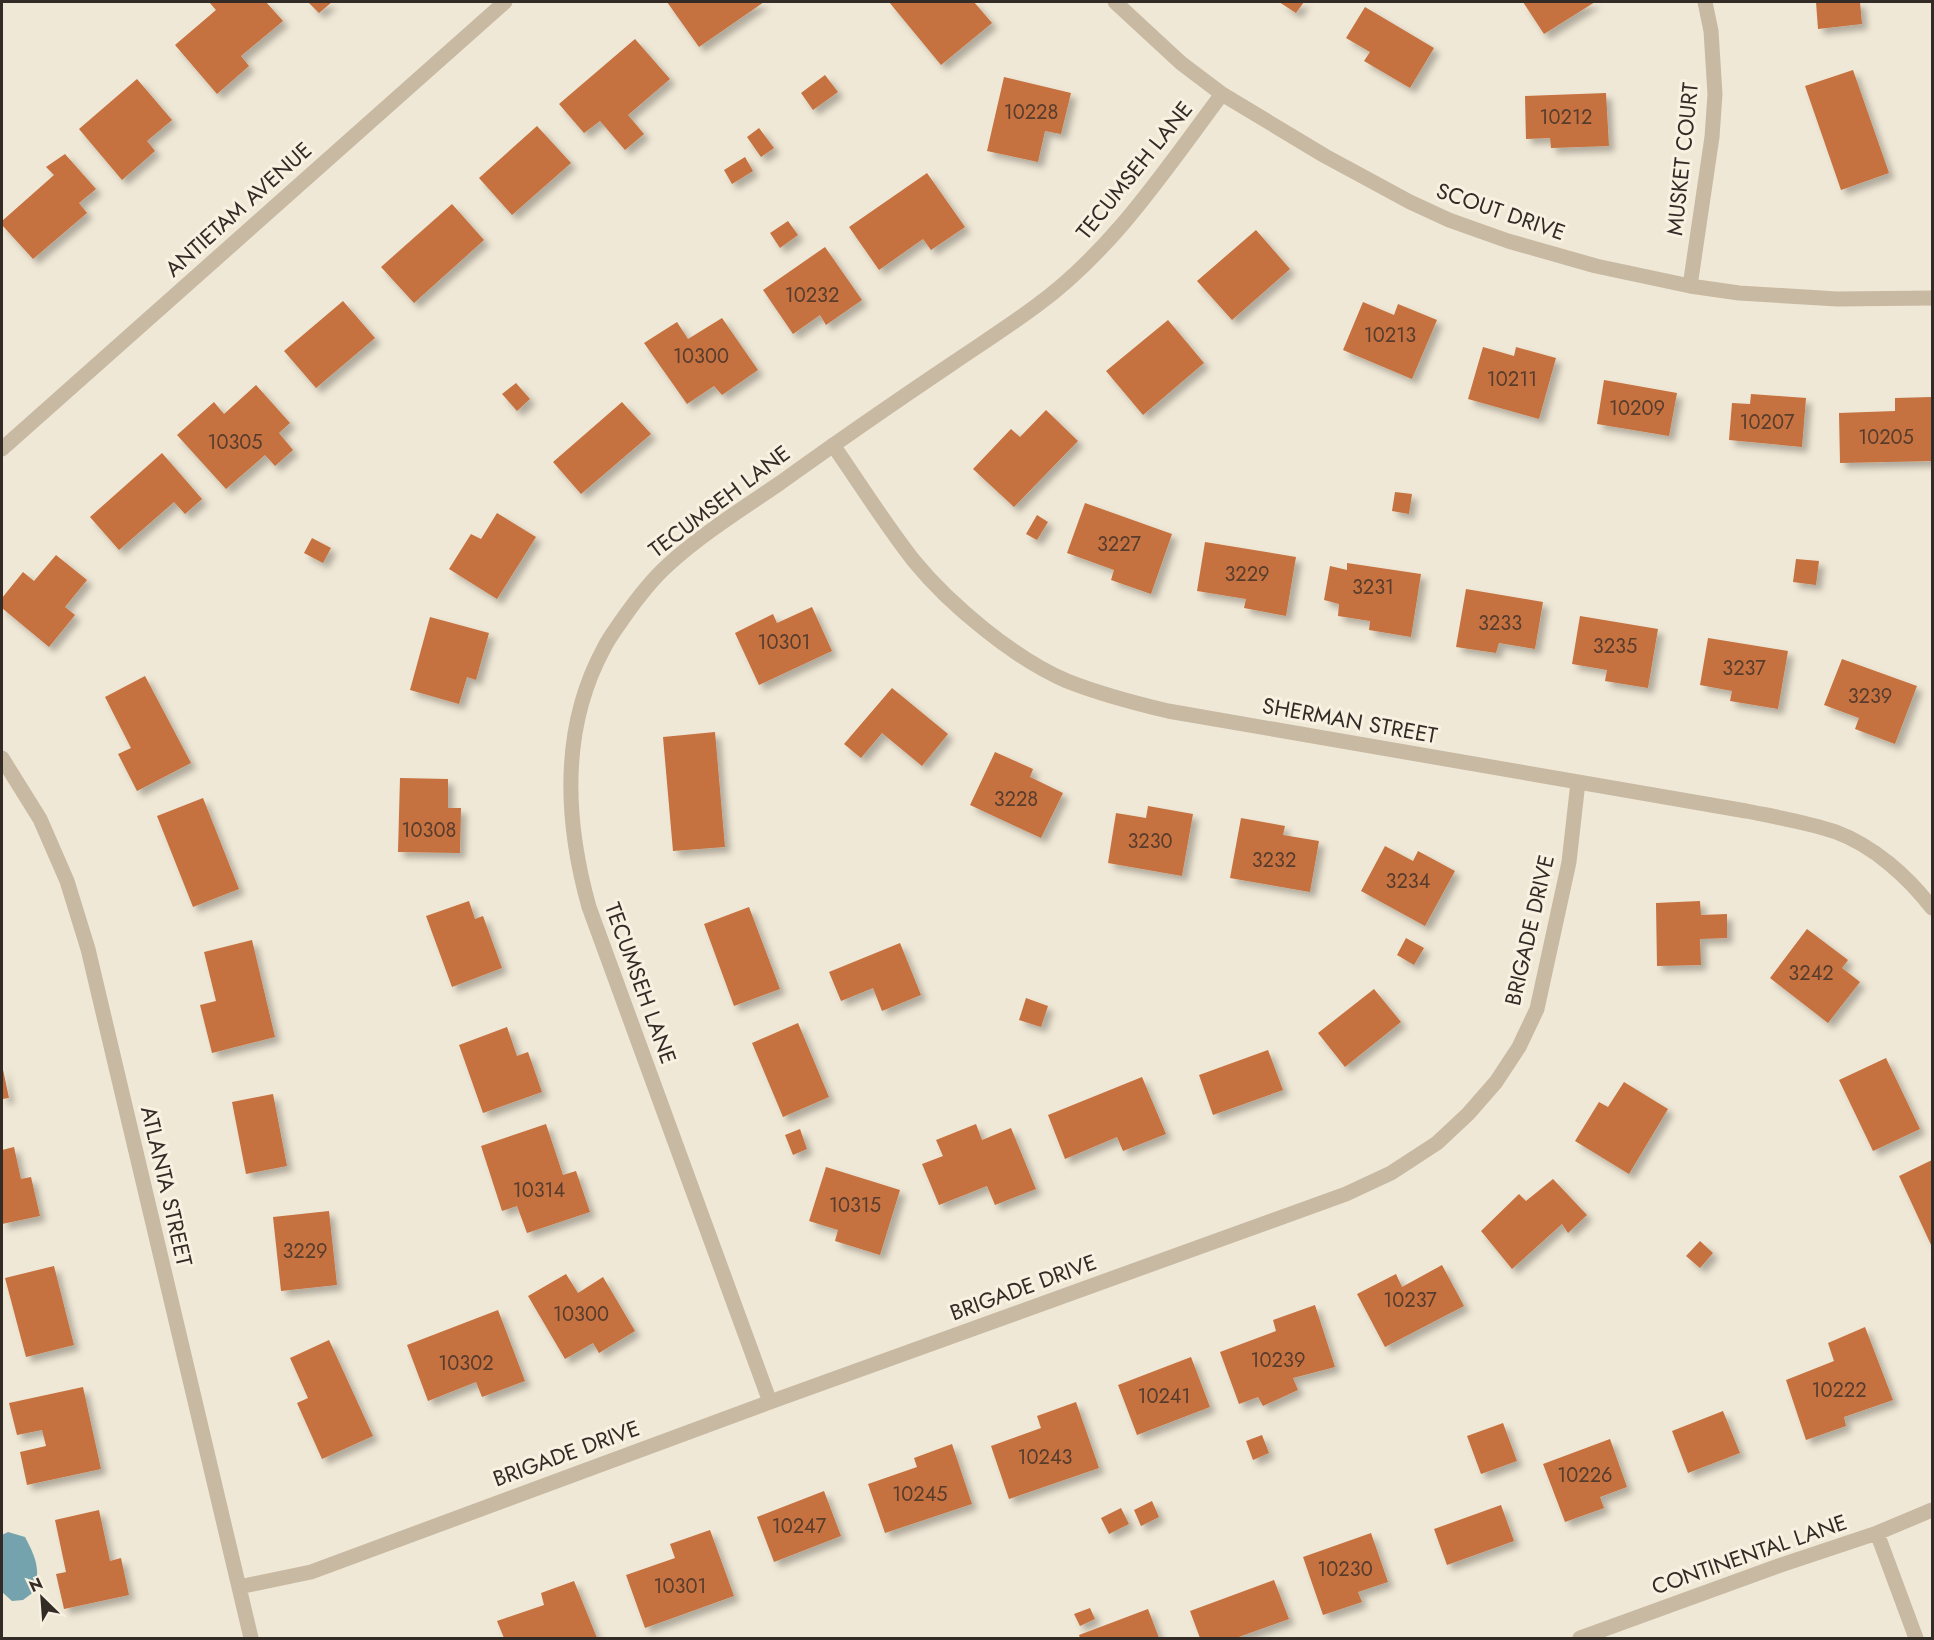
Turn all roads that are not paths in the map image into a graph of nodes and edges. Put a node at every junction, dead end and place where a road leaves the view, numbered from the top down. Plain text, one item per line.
1 (505, 2) edge
2 (1115, 2) edge
3 (1705, 2) edge
4 (1222, 94) junction
5 (1690, 286) junction
6 (1932, 297) edge
7 (833, 445) junction
8 (2, 449) edge
9 (2, 758) edge
10 (1578, 782) junction
11 (1932, 908) edge
12 (771, 1402) junction
13 (1932, 1510) edge
14 (1877, 1533) junction
15 (240, 1587) junction
16 (251, 1638) edge
17 (1580, 1638) edge
18 (1916, 1638) edge

1 - 8 street, ANTIETAM AVENUE
2 - 4 street, SCOUT DRIVE
3 - 5 street, MUSKET COURT
4 - 5 street, SCOUT DRIVE
4 - 7 street, TECUMSEH LANE
5 - 6 street, SCOUT DRIVE
7 - 10 street, SHERMAN STREET
7 - 12 street, TECUMSEH LANE
9 - 15 street, ATLANTA STREET
10 - 11 street, SHERMAN STREET
10 - 12 street, BRIGADE DRIVE
12 - 15 street, BRIGADE DRIVE
13 - 14 street, CONTINENTAL LANE
14 - 17 street, CONTINENTAL LANE
14 - 18 street
15 - 16 street, ATLANTA STREET

